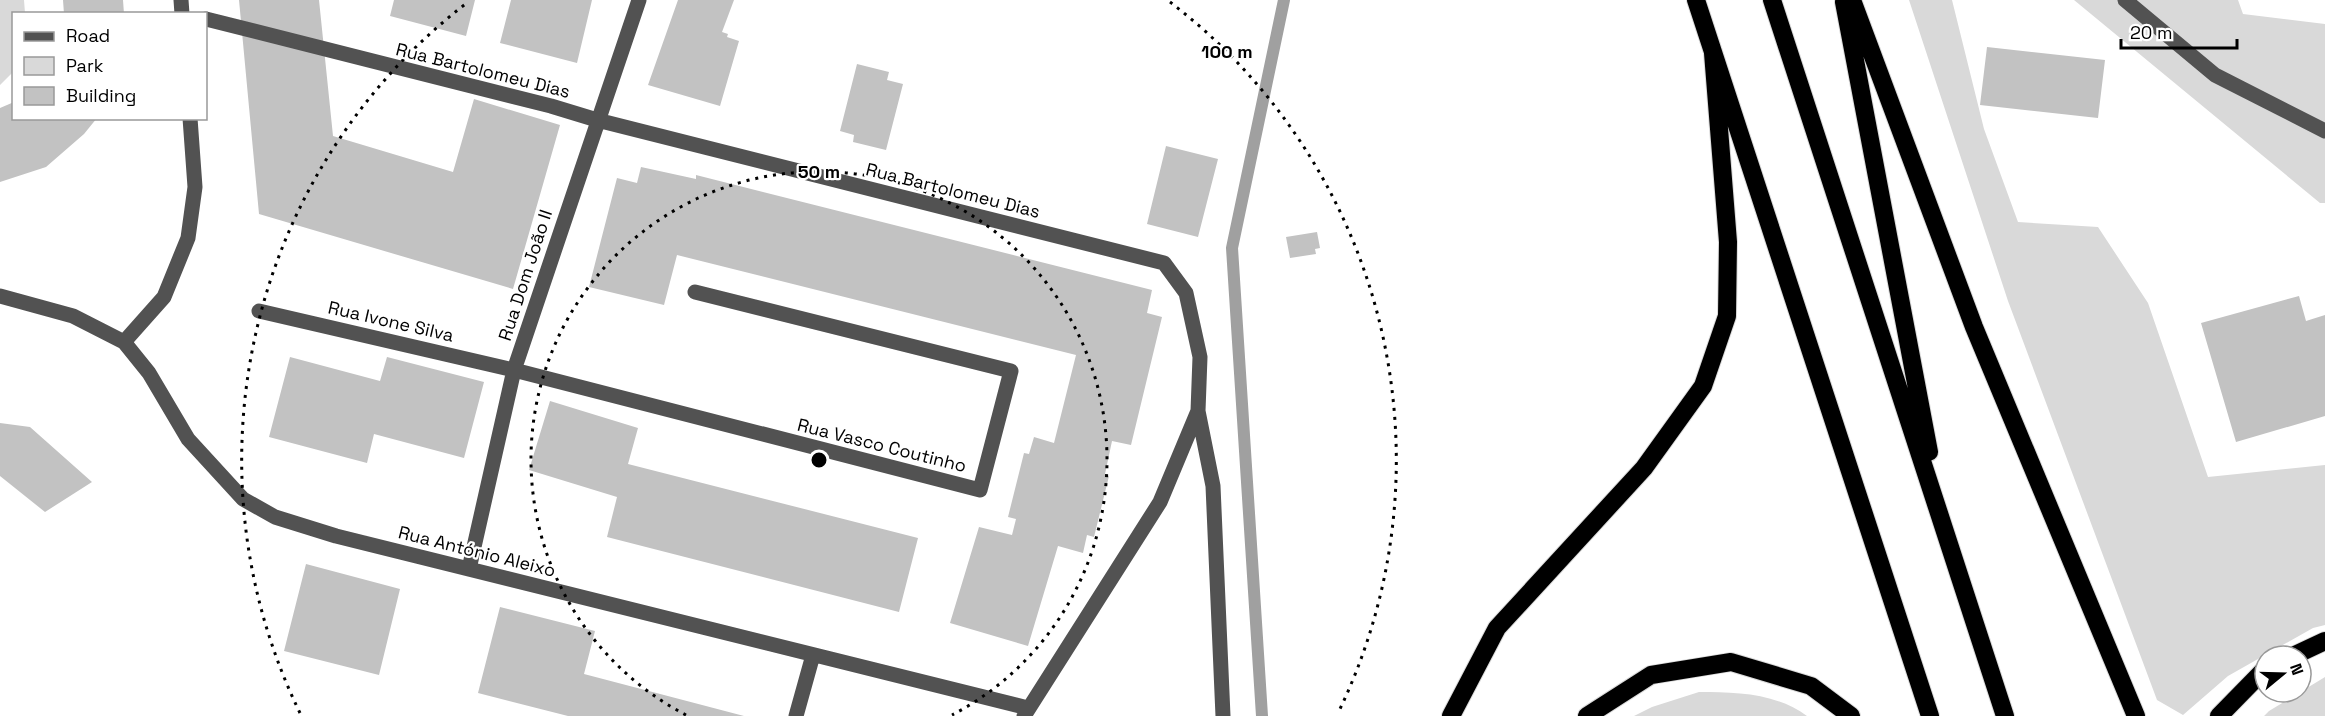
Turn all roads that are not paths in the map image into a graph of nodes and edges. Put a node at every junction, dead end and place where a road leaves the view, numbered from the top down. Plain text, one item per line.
1 (639, 0) edge
2 (1696, 0) edge
3 (1772, 0) edge
4 (1843, 0) edge
5 (1852, 0) edge
6 (2125, 0) edge
7 (207, 19) edge
8 (1713, 54) junction
9 (190, 120) edge
10 (597, 120) junction
11 (2325, 131) edge
12 (695, 292) dead end
13 (0, 296) edge
14 (259, 311) dead end
15 (124, 342) junction
16 (514, 370) junction
17 (1198, 411) junction
18 (1944, 527) junction
19 (469, 569) junction
20 (813, 655) junction
21 (2253, 681) edge
22 (1026, 712) edge
23 (796, 716) edge
24 (1222, 716) edge
25 (1450, 716) edge
26 (1587, 716) edge
27 (1851, 716) edge
28 (1930, 716) edge
29 (2006, 716) edge
30 (2136, 716) edge
31 (2219, 716) edge

1 - 10 street, Rua Dom João II
2 - 8 highway
3 - 18 highway
4 - 18 highway
5 - 30 highway
6 - 11 street
7 - 10 street, Rua Bartolomeu Dias
8 - 25 highway
8 - 28 highway
9 - 15 street
10 - 16 street, Rua Dom João II
10 - 17 street, Rua Bartolomeu Dias
12 - 16 street, Rua Vasco Coutinho
13 - 15 street, Rua António Aleixo
14 - 16 street, Rua Ivone Silva
15 - 19 street, Rua António Aleixo
16 - 19 street, Rua Dom João II
17 - 22 street, Rua Bartolomeu Dias
17 - 24 street
18 - 29 highway
19 - 20 street, Rua António Aleixo
20 - 22 street, Rua António Aleixo
20 - 23 street
21 - 31 highway
26 - 27 highway

